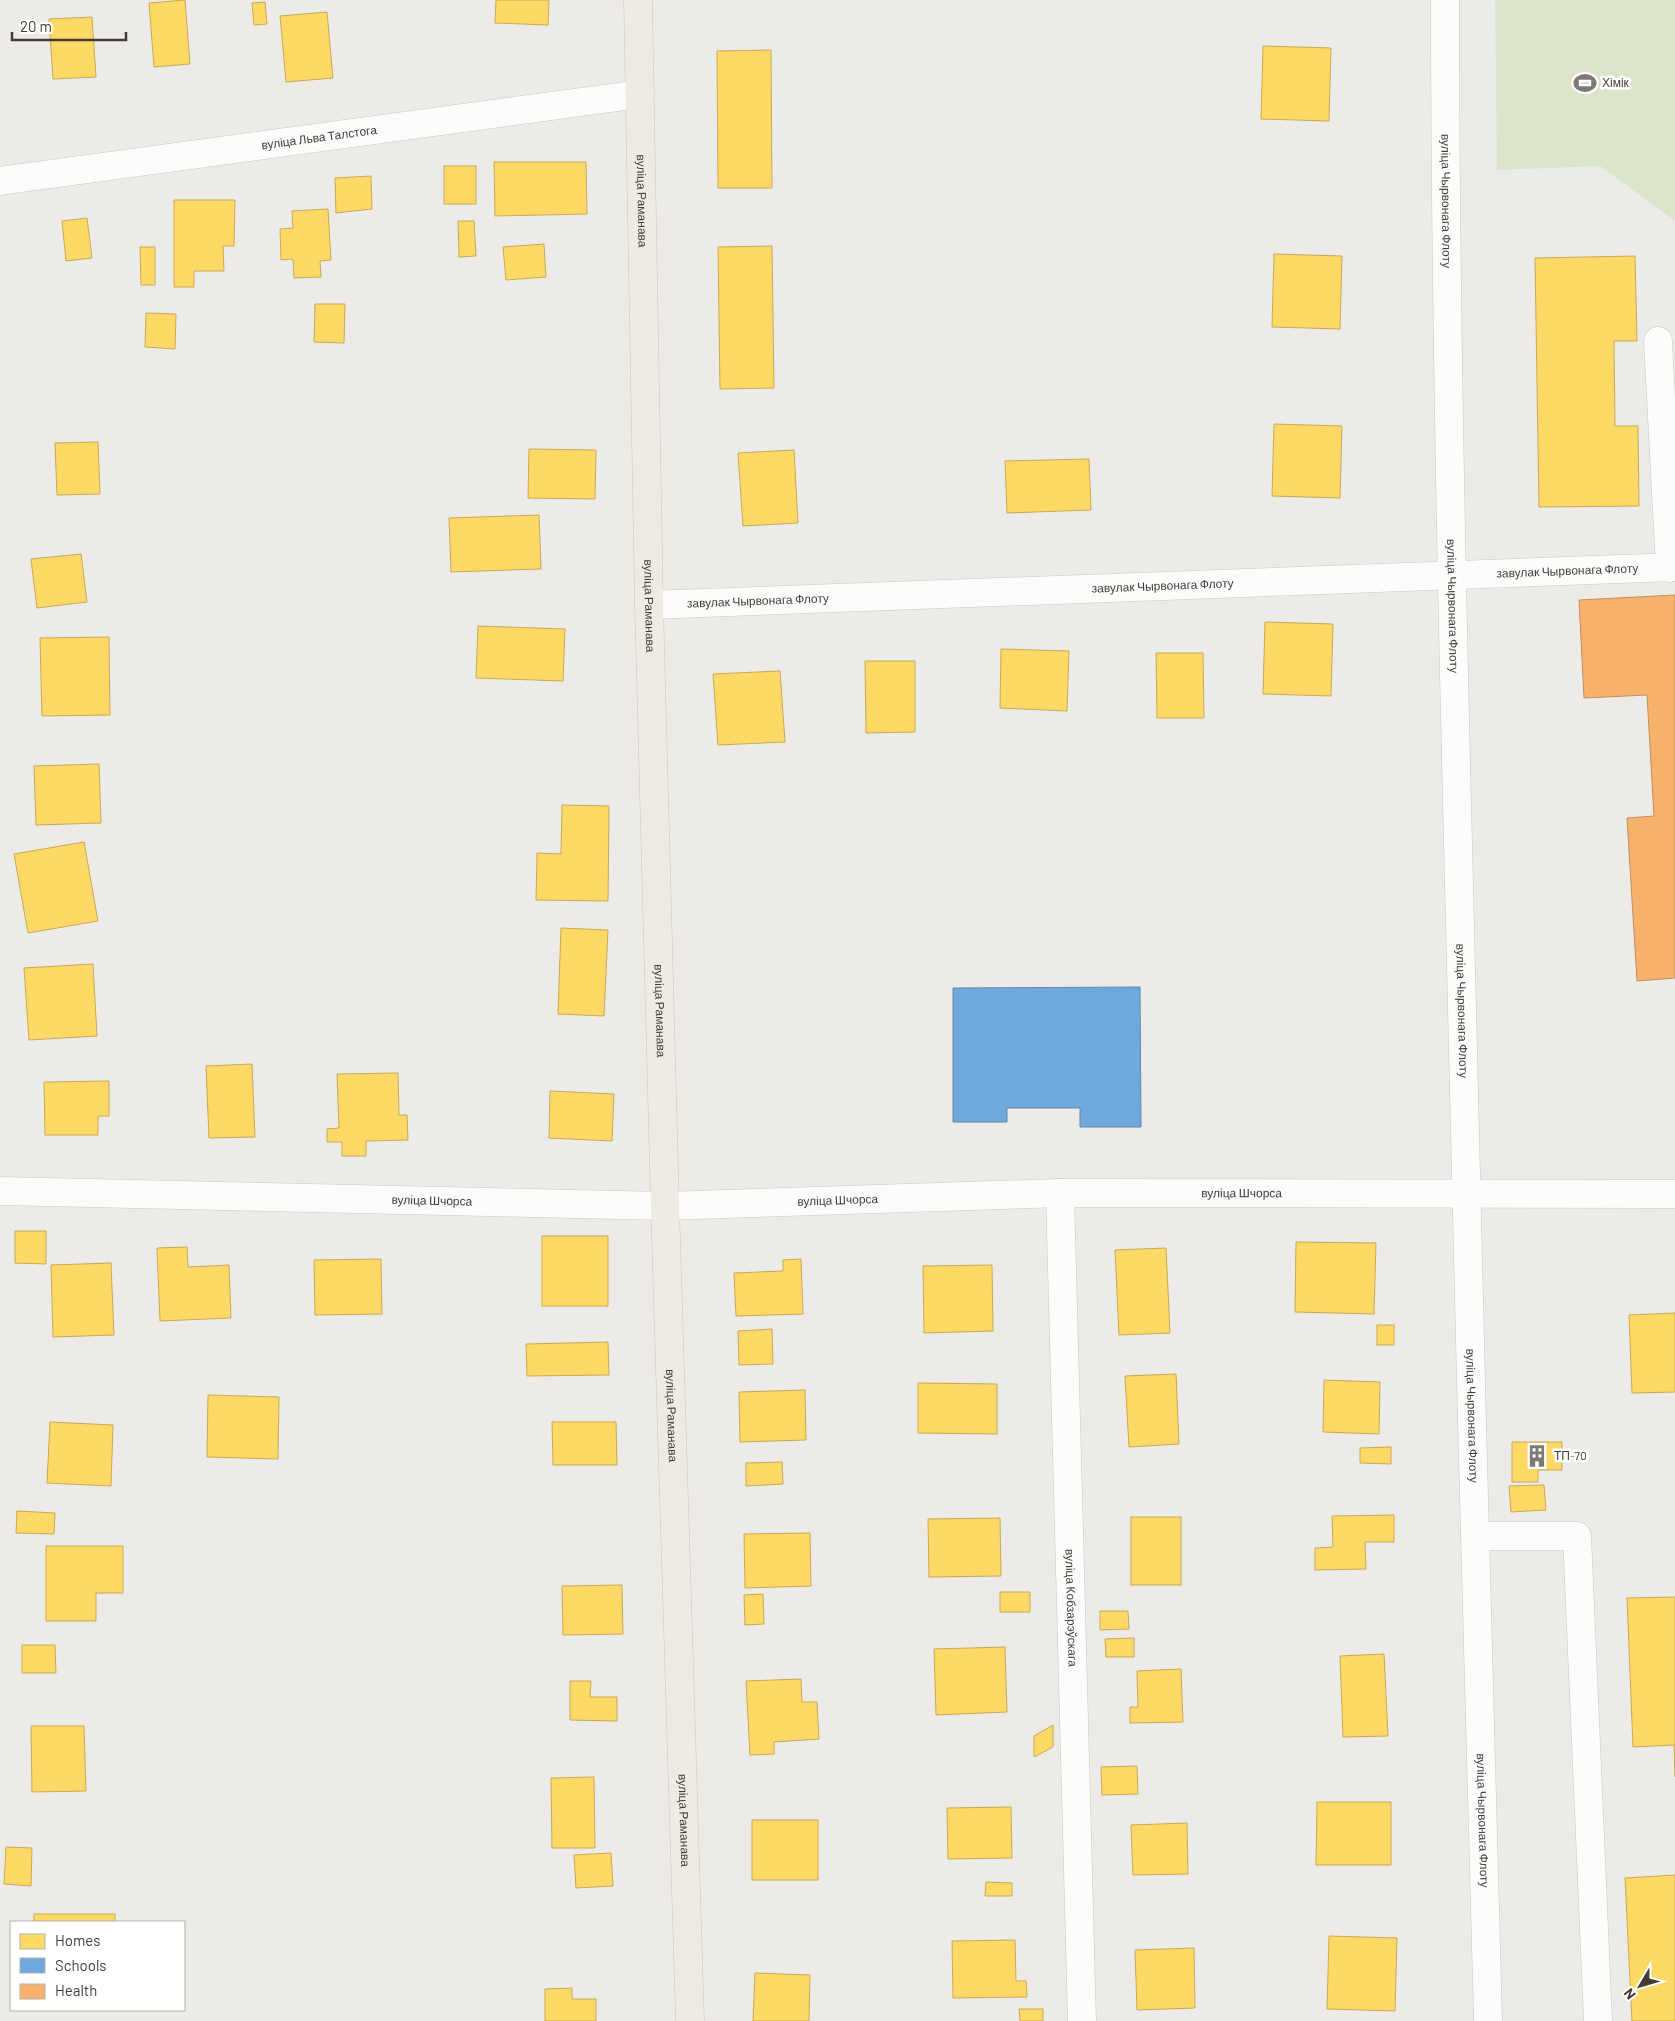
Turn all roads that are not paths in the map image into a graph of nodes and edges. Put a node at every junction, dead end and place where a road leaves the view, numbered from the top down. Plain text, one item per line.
1 (638, 0) edge
2 (1445, 0) edge
3 (640, 94) junction
4 (0, 181) edge
5 (1658, 341) dead end
6 (1672, 568) edge
7 (1452, 575) junction
8 (649, 605) junction
9 (0, 1191) edge
10 (1466, 1193) junction
11 (1060, 1194) junction
12 (1675, 1194) edge
13 (665, 1206) junction
14 (1475, 1536) junction
15 (690, 2021) edge
16 (1082, 2021) edge
17 (1488, 2021) edge
18 (1598, 2021) edge

1 - 3 main road, вуліца Раманава
2 - 7 street, вуліца Чырвонага Флоту
3 - 4 street, вуліца Льва Талстога
3 - 8 main road, вуліца Раманава
5 - 6 street
6 - 7 street, завулак Чырвонага Флоту
7 - 8 street, завулак Чырвонага Флоту
7 - 10 street, вуліца Чырвонага Флоту
8 - 13 main road, вуліца Раманава
9 - 13 street, вуліца Шчорса
10 - 11 street, вуліца Шчорса
10 - 12 street, вуліца Шчорса
10 - 14 street, вуліца Чырвонага Флоту
11 - 13 street, вуліца Шчорса
11 - 16 street, вуліца Кобзарэўскага
13 - 15 main road, вуліца Раманава
14 - 17 street, вуліца Чырвонага Флоту
14 - 18 street

